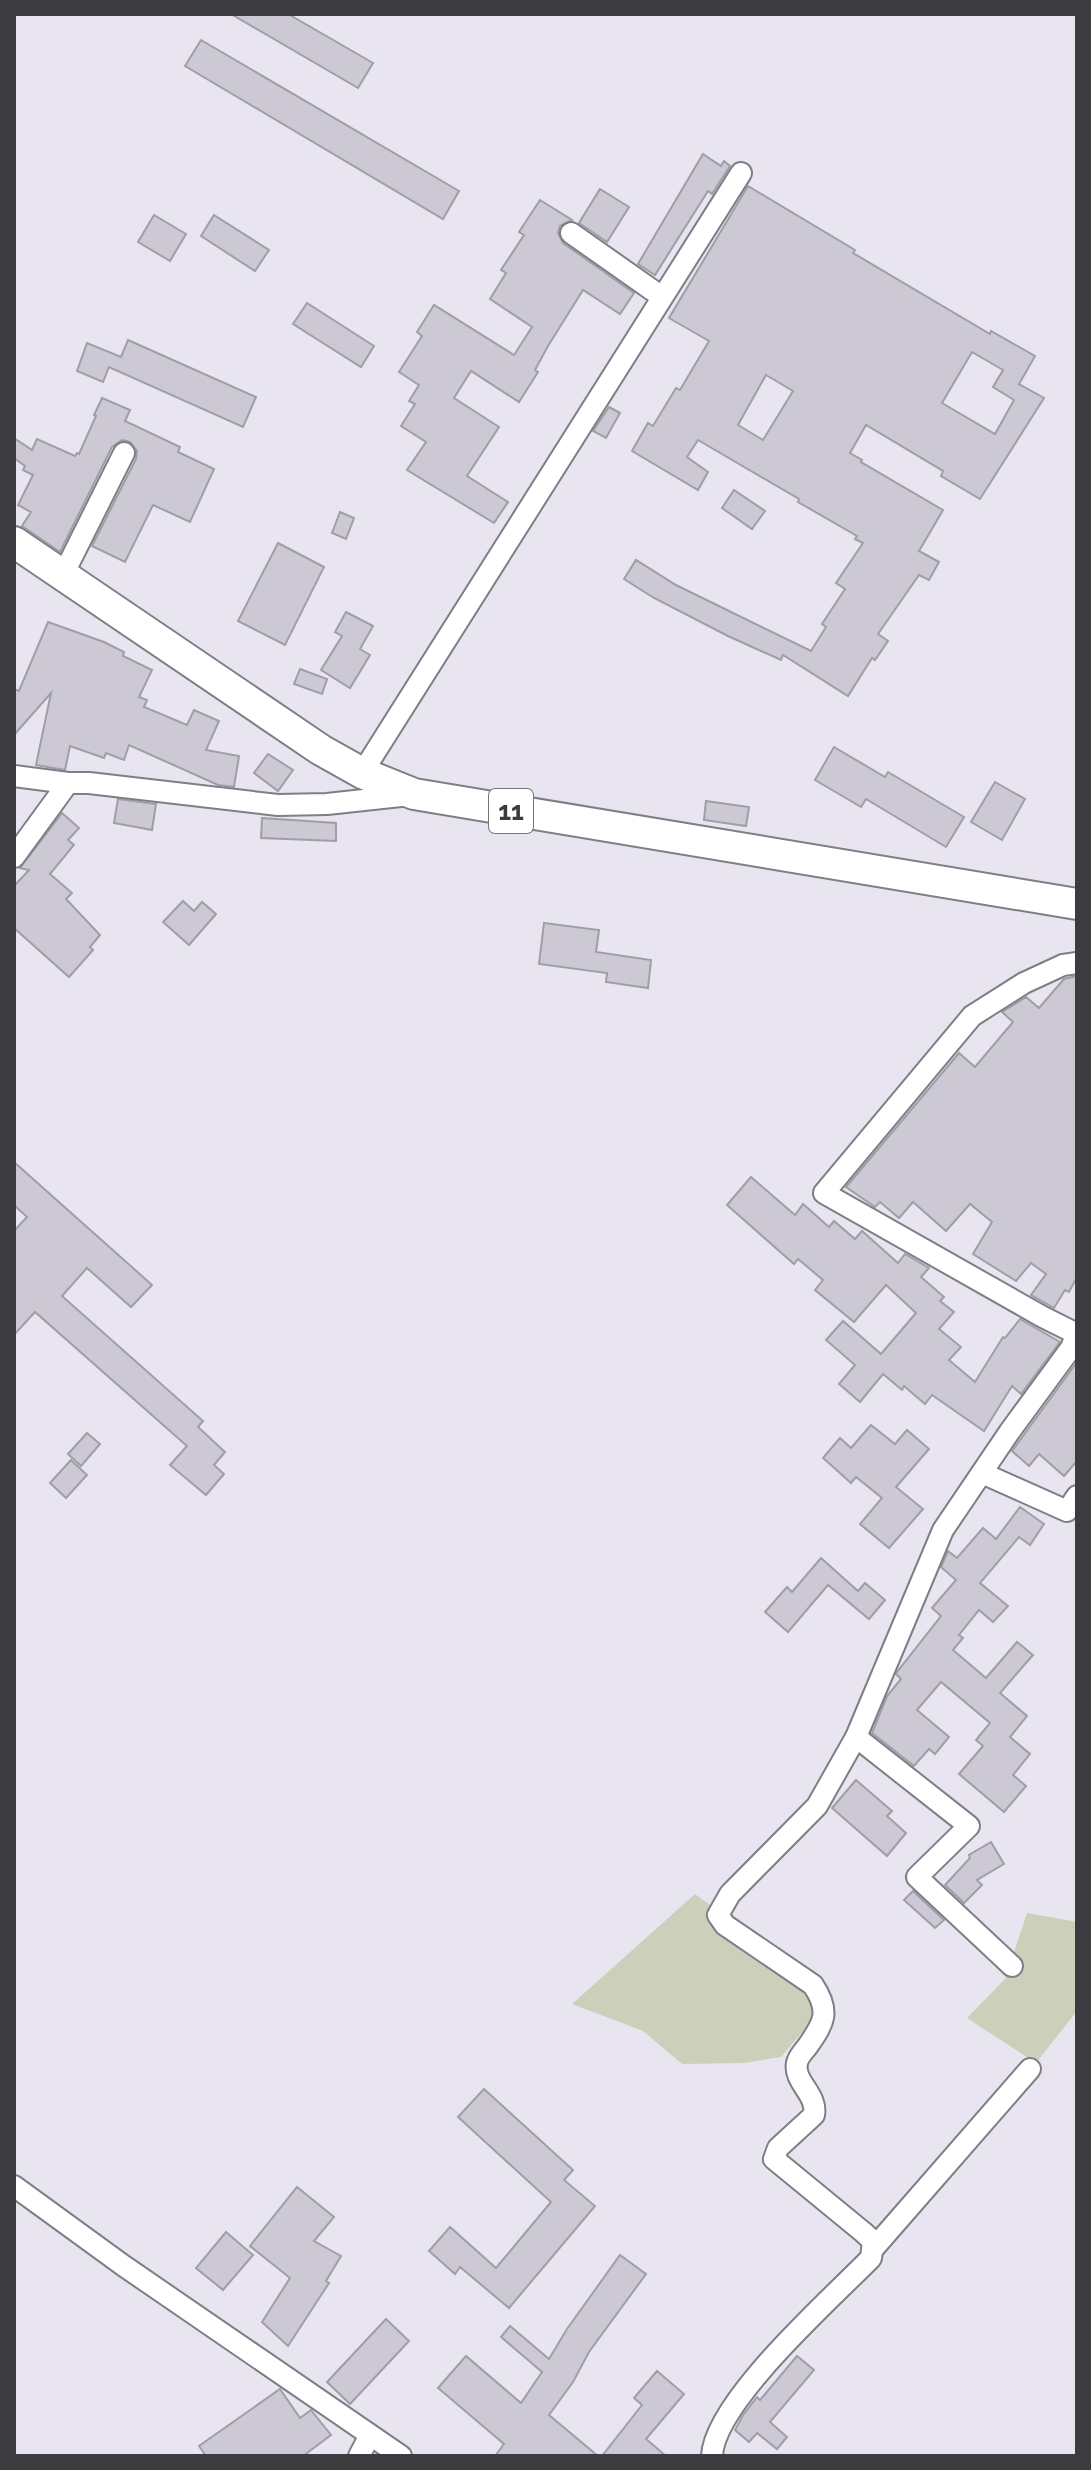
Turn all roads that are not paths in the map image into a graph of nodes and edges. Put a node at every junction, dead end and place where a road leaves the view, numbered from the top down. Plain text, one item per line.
1 (741, 173) dead end
2 (571, 233) dead end
3 (662, 297) junction
4 (124, 453) dead end
5 (14, 542) edge
6 (64, 573) junction
7 (362, 773) junction
8 (14, 776) edge
9 (68, 783) junction
10 (414, 794) junction
11 (14, 857) edge
12 (1077, 904) edge
13 (1077, 963) edge
14 (1077, 1333) edge
15 (982, 1473) junction
16 (1077, 1496) edge
17 (856, 1737) junction
18 (1012, 1966) dead end
19 (1030, 2069) dead end
20 (14, 2186) edge
21 (873, 2249) junction
22 (370, 2435) junction
23 (359, 2456) edge
24 (401, 2456) edge
25 (712, 2456) edge

1 - 3 street
2 - 3 street
3 - 7 street
4 - 6 street
5 - 6 highway, 11
6 - 7 highway, 11
7 - 10 highway, 11
8 - 9 street
9 - 10 street
9 - 11 street
10 - 12 highway, 11
13 - 14 street
14 - 15 street
15 - 16 street
15 - 17 street
17 - 18 street
17 - 21 street
19 - 21 street
20 - 22 street
21 - 25 street
22 - 23 street
22 - 24 street

